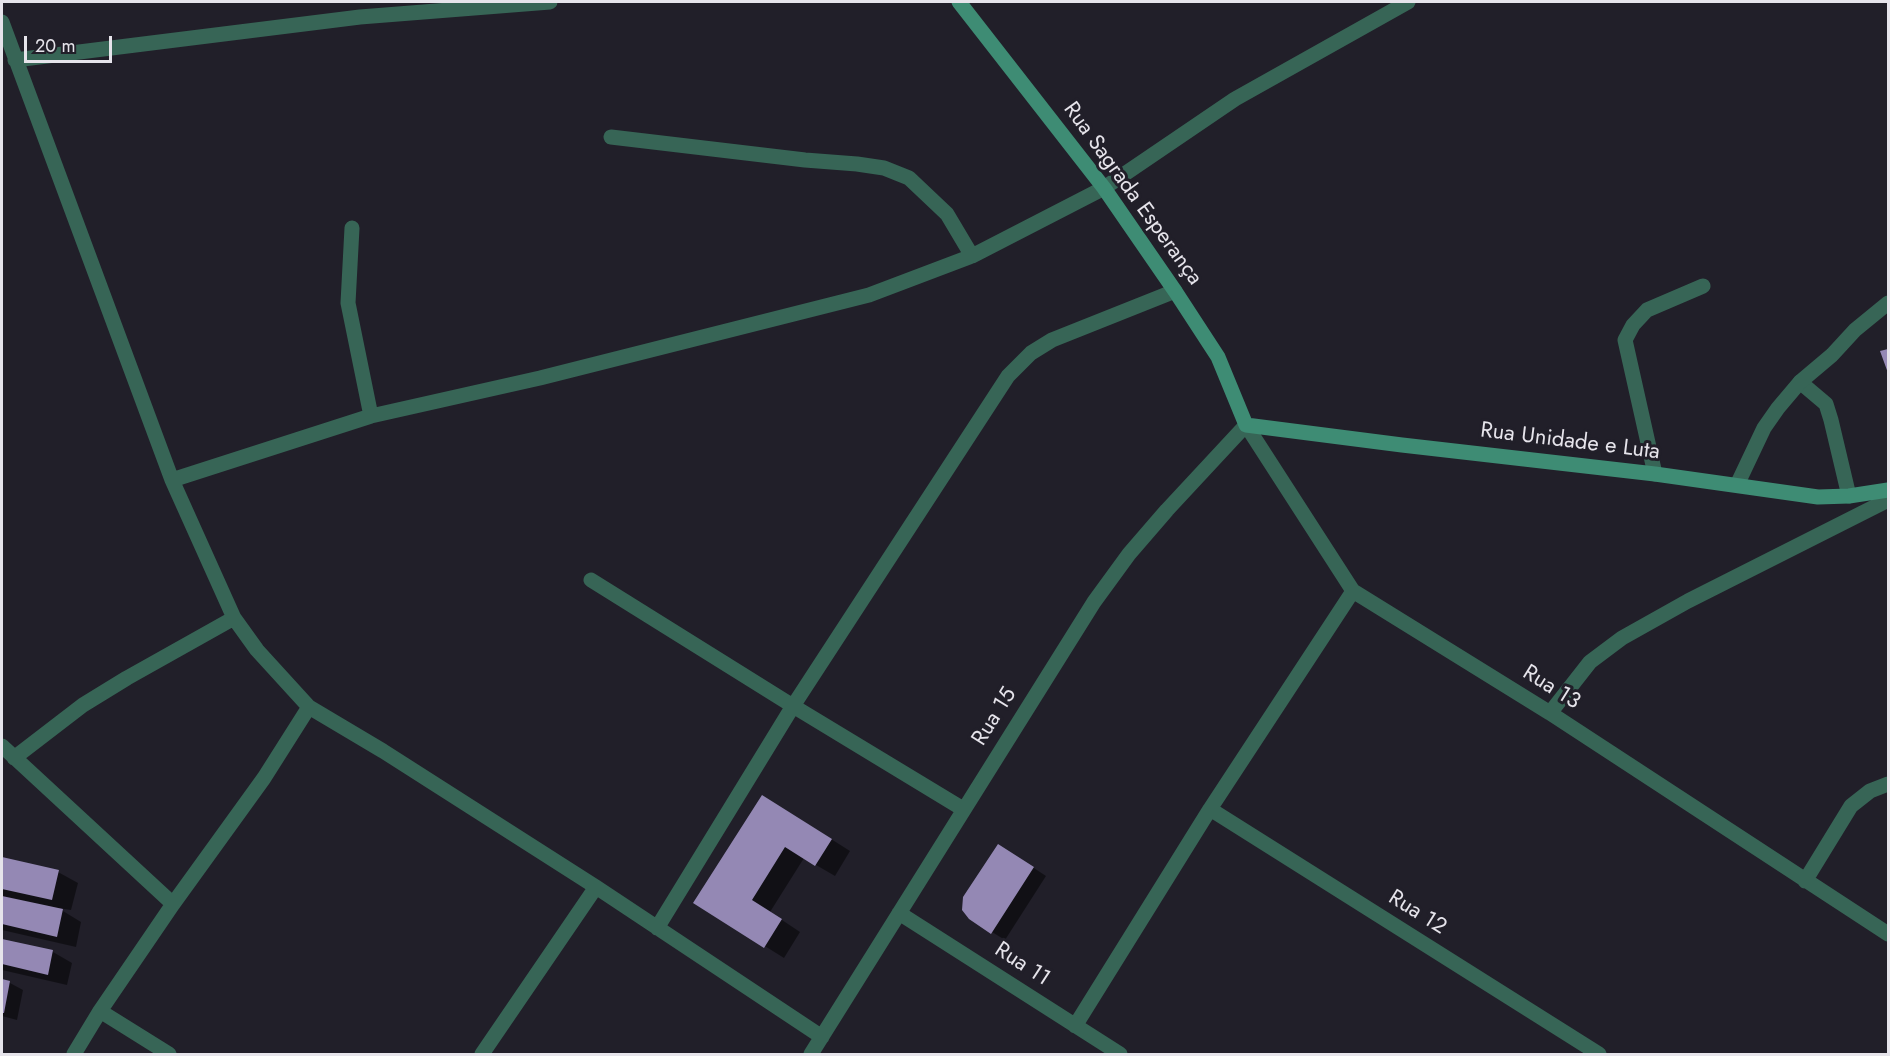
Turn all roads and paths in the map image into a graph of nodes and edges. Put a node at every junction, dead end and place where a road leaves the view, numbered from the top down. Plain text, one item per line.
1 (550, 2) edge
2 (959, 2) edge
3 (1408, 2) edge
4 (2, 22) edge
5 (15, 60) junction
6 (611, 137) dead end
7 (1104, 188) junction
8 (352, 228) dead end
9 (972, 256) junction
10 (1703, 286) dead end
11 (1175, 291) junction
12 (1888, 303) edge
13 (1800, 382) junction
14 (371, 416) junction
15 (1246, 425) junction
16 (1655, 474) junction
17 (172, 480) junction
18 (1737, 485) junction
19 (1888, 490) edge
20 (1849, 496) junction
21 (1888, 500) edge
22 (591, 580) dead end
23 (1353, 591) junction
24 (234, 618) junction
25 (793, 706) junction
26 (309, 707) junction
27 (1550, 713) junction
28 (2, 746) edge
29 (14, 758) junction
30 (1888, 784) edge
31 (963, 809) junction
32 (1210, 809) junction
33 (1805, 881) junction
34 (596, 887) junction
35 (173, 904) junction
36 (899, 913) junction
37 (657, 928) junction
38 (1888, 934) edge
39 (100, 1011) junction
40 (1076, 1026) junction
41 (822, 1036) junction
42 (74, 1054) edge
43 (169, 1054) edge
44 (482, 1054) edge
45 (811, 1054) edge
46 (1120, 1054) edge
47 (1599, 1054) edge

1 - 5 street
2 - 7 street, Rua Sagrada Esperança
3 - 7 street
4 - 5 street
5 - 17 street
6 - 9 street
7 - 9 street
7 - 11 street, Rua Sagrada Esperança
8 - 14 street
9 - 14 street
10 - 16 street
11 - 15 street, Rua Sagrada Esperança
11 - 25 street
12 - 13 street
13 - 18 street
13 - 20 street
14 - 17 street
15 - 16 street, Rua Unidade e Luta
15 - 23 street, Rua 13
15 - 31 street, Rua 15
16 - 18 street, Rua Unidade e Luta
17 - 24 street
18 - 20 street, Rua Unidade e Luta
19 - 20 street, Rua Unidade e Luta
21 - 27 street
22 - 25 street
23 - 27 street, Rua 13
23 - 32 street
24 - 26 street
24 - 29 street
25 - 31 street
25 - 37 street
26 - 34 street
26 - 35 street
27 - 33 street, Rua 13
28 - 29 street
29 - 35 street
30 - 33 street
31 - 36 street, Rua 15
32 - 40 street
32 - 47 street, Rua 12
33 - 38 street, Rua 13
34 - 37 street
34 - 44 street
35 - 39 street
36 - 40 street, Rua 11
36 - 41 street, Rua 15
37 - 41 street
39 - 42 street
39 - 43 street
40 - 46 street, Rua 11
41 - 45 street, Rua 15

